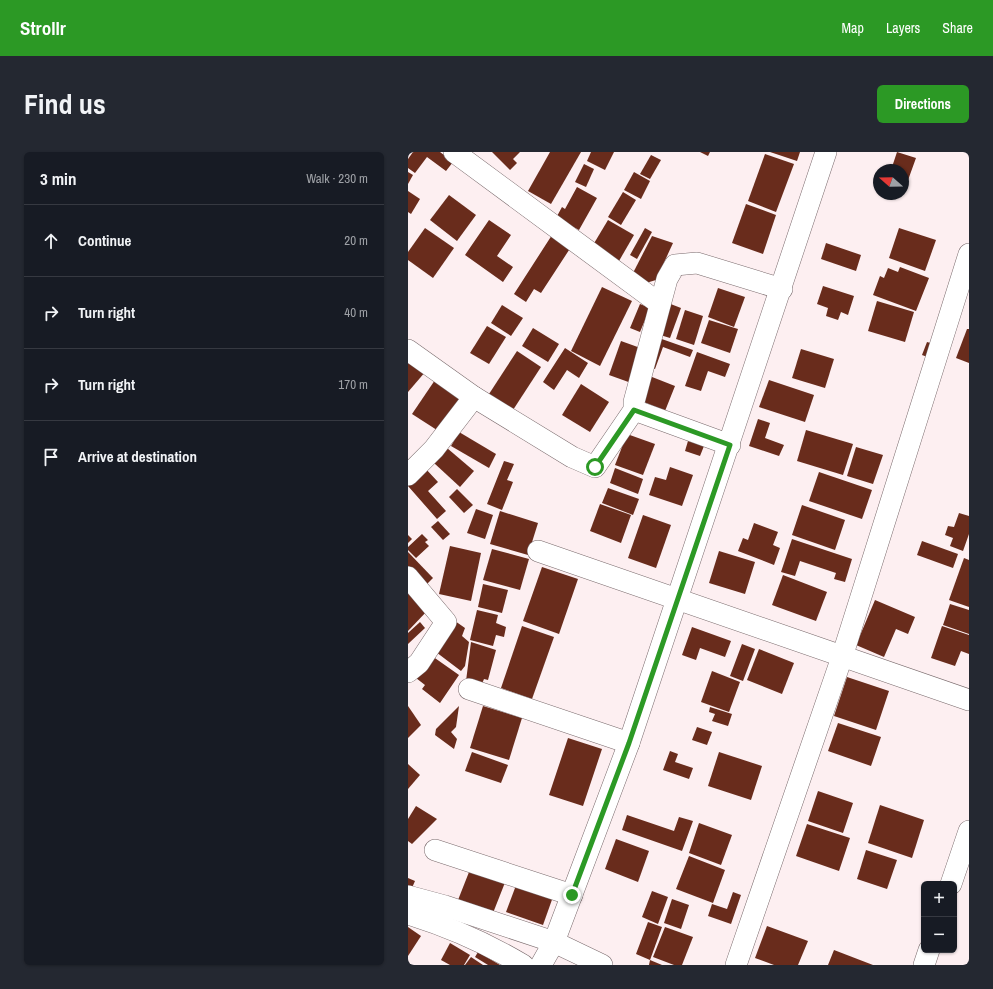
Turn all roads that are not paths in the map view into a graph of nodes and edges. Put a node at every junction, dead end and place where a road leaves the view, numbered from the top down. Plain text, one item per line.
1 (826, 152) edge
2 (466, 155) edge
3 (969, 254) edge
4 (782, 289) junction
5 (660, 304) junction
6 (408, 350) edge
7 (474, 396) junction
8 (634, 410) junction
9 (730, 445) junction
10 (408, 475) edge
11 (538, 551) dead end
12 (408, 577) edge
13 (678, 600) junction
14 (842, 657) junction
15 (408, 672) edge
16 (469, 689) dead end
17 (969, 700) edge
18 (629, 743) junction
19 (969, 831) edge
20 (435, 850) dead end
21 (952, 881) edge
22 (572, 895) junction
23 (408, 896) edge
24 (408, 914) edge
25 (548, 952) edge
26 (928, 953) edge
27 (523, 965) edge
28 (602, 965) edge
29 (736, 965) edge
30 (924, 965) edge

1 - 4 street
2 - 5 street
3 - 14 street
4 - 5 street
4 - 9 street
5 - 8 street
6 - 7 street
7 - 8 street
7 - 10 street
8 - 9 street
9 - 13 street
11 - 13 street
12 - 15 street
13 - 14 street
13 - 18 street
14 - 17 street
14 - 29 street
16 - 18 street
18 - 22 street
19 - 21 street
20 - 22 street
22 - 25 street
23 - 25 street
24 - 27 street
25 - 28 street
26 - 30 street

